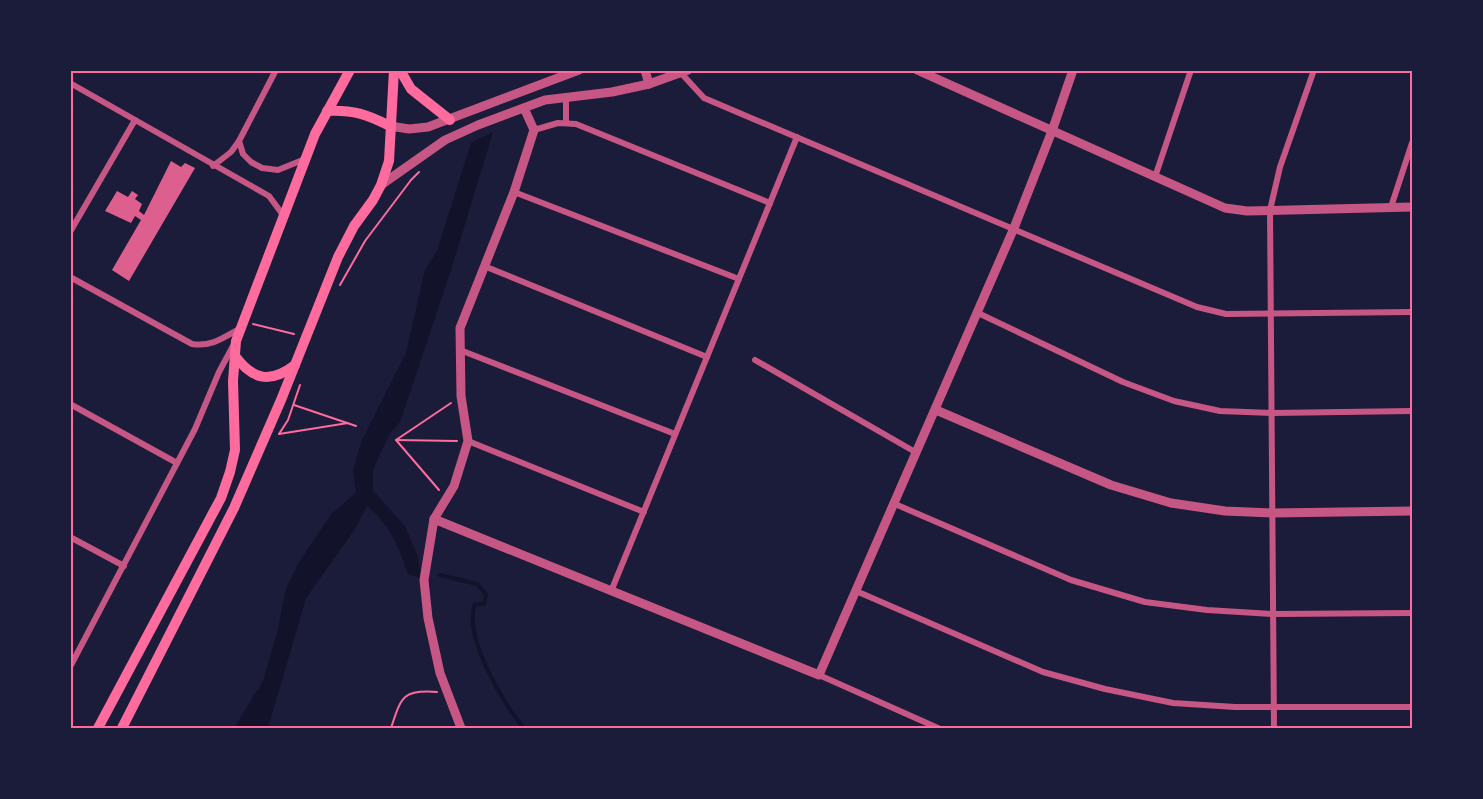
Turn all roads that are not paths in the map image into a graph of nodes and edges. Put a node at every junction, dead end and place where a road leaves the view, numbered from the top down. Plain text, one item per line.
1 (276, 70) edge
2 (350, 70) edge
3 (394, 70) edge
4 (400, 70) edge
5 (579, 70) edge
6 (645, 70) edge
7 (917, 70) edge
8 (1073, 70) edge
9 (1191, 70) edge
10 (1314, 70) edge
11 (685, 72) edge
12 (70, 83) edge
13 (649, 84) junction
14 (566, 96) junction
15 (524, 108) junction
16 (327, 111) junction
17 (135, 120) junction
18 (450, 120) junction
19 (566, 123) junction
20 (390, 126) junction
21 (534, 130) junction
22 (1053, 130) junction
23 (797, 137) junction
24 (239, 141) junction
25 (1413, 143) edge
26 (305, 159) junction
27 (213, 166) junction
28 (1155, 177) junction
29 (381, 185) junction
30 (514, 192) junction
31 (770, 203) junction
32 (1391, 207) junction
33 (1413, 207) edge
34 (1270, 210) junction
35 (283, 215) junction
36 (1014, 228) junction
37 (70, 232) edge
38 (484, 266) junction
39 (70, 277) edge
40 (739, 279) junction
41 (1413, 312) edge
42 (978, 314) junction
43 (1271, 314) junction
44 (240, 329) junction
45 (236, 341) junction
46 (460, 350) junction
47 (235, 356) junction
48 (707, 357) junction
49 (755, 360) dead end
50 (295, 365) junction
51 (70, 404) edge
52 (936, 410) junction
53 (1413, 411) edge
54 (1272, 413) junction
55 (675, 434) junction
56 (468, 441) junction
57 (917, 453) junction
58 (177, 464) junction
59 (895, 504) junction
60 (1413, 511) edge
61 (644, 512) junction
62 (1272, 513) junction
63 (434, 519) junction
64 (70, 537) edge
65 (124, 566) junction
66 (612, 589) junction
67 (856, 591) junction
68 (1413, 613) edge
69 (1273, 614) junction
70 (70, 667) edge
71 (819, 675) junction
72 (1274, 707) junction
73 (1413, 707) edge
74 (98, 729) edge
75 (122, 729) edge
76 (461, 729) edge
77 (938, 729) edge
78 (1274, 729) edge

1 - 24 street
2 - 16 main road
3 - 20 main road
4 - 18 main road
5 - 18 street
6 - 13 street
7 - 22 street
8 - 22 street
9 - 28 street
10 - 34 street
11 - 13 street
11 - 23 street
12 - 17 street
13 - 14 street
14 - 15 street
14 - 19 street
15 - 21 street
15 - 29 street
16 - 20 main road
16 - 26 main road
17 - 27 street
17 - 37 street
18 - 20 street
19 - 21 street
19 - 31 street
20 - 29 main road
21 - 30 street
22 - 28 street
22 - 36 street
23 - 31 street
23 - 36 street
24 - 26 street
24 - 27 street
25 - 32 street
26 - 35 main road
27 - 35 street
28 - 34 street
29 - 50 main road
30 - 38 street
30 - 40 street
31 - 40 street
32 - 33 street
32 - 34 street
34 - 43 street
35 - 44 main road
36 - 42 street
36 - 43 street
38 - 46 street
38 - 48 street
39 - 44 street
40 - 48 street
41 - 43 street
42 - 52 street
42 - 54 street
43 - 54 street
44 - 45 main road
45 - 47 main road
45 - 58 street
46 - 55 street
46 - 56 street
47 - 50 main road
47 - 74 main road
48 - 55 street
49 - 57 street
50 - 75 main road
51 - 58 street
52 - 57 street
52 - 62 street
53 - 54 street
54 - 62 street
55 - 61 street
56 - 61 street
56 - 63 street
57 - 59 street
58 - 65 street
59 - 67 street
59 - 69 street
60 - 62 street
61 - 66 street
62 - 69 street
63 - 66 street
63 - 76 street
64 - 65 street
65 - 70 street
66 - 71 street
67 - 71 street
67 - 72 street
68 - 69 street
69 - 72 street
71 - 77 street
72 - 73 street
72 - 78 street

